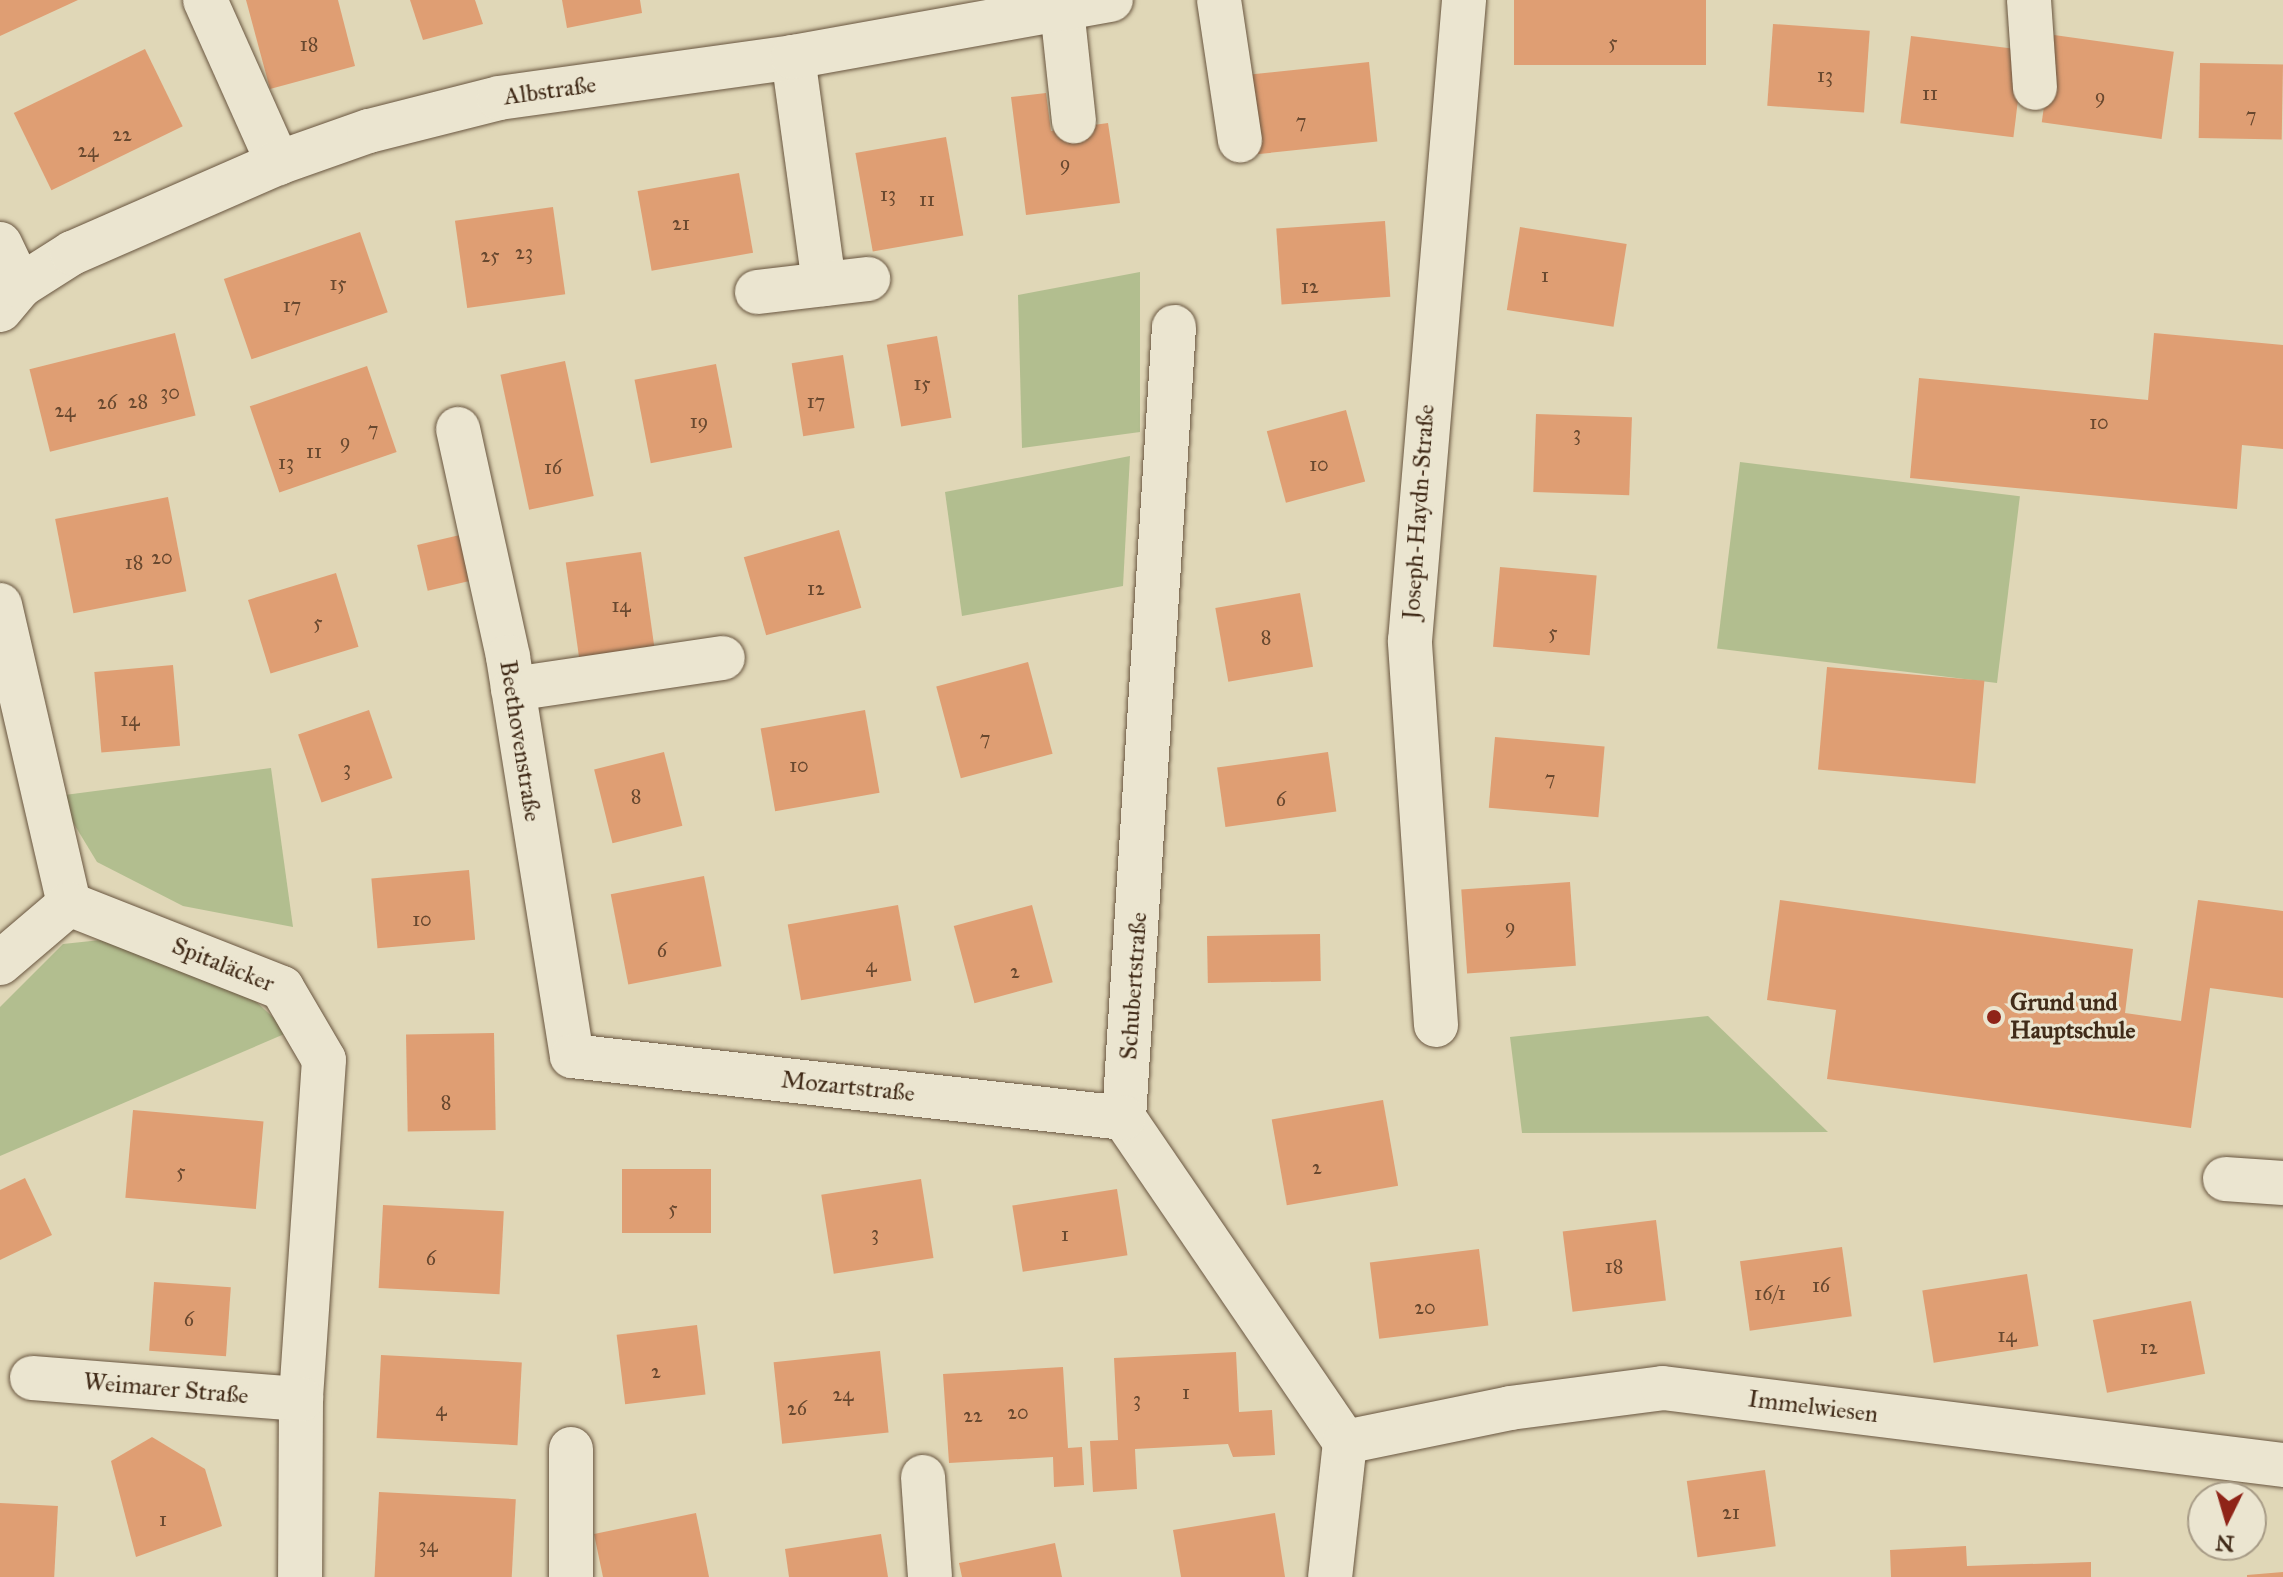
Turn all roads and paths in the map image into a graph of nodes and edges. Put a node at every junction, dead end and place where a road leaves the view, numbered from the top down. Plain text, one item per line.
1 (205, 0) edge
2 (1111, 0) edge
3 (1219, 0) edge
4 (1464, 0) edge
5 (2029, 0) edge
6 (1062, 9) junction
7 (793, 57) junction
8 (2035, 88) dead end
9 (1074, 121) dead end
10 (1240, 140) dead end
11 (278, 163) junction
12 (0, 244) edge
13 (868, 279) dead end
14 (824, 284) junction
15 (757, 292) dead end
16 (10, 298) edge
17 (1174, 327) dead end
18 (458, 429) dead end
19 (0, 605) edge
20 (723, 658) dead end
21 (513, 689) junction
22 (69, 904) junction
23 (0, 963) edge
24 (1436, 1025) dead end
25 (572, 1056) joint
26 (1124, 1118) junction
27 (2225, 1179) dead end
28 (2283, 1183) edge
29 (32, 1378) dead end
30 (301, 1399) junction
31 (1345, 1442) junction
32 (571, 1449) dead end
33 (2283, 1465) edge
34 (923, 1477) dead end
35 (300, 1577) edge
36 (571, 1577) edge
37 (930, 1577) edge
38 (1330, 1577) edge

1 - 11 street
2 - 6 street, Albstraße
3 - 10 street
4 - 24 street, Joseph-Haydn-Straße
5 - 8 street
6 - 7 street, Albstraße
6 - 9 street
7 - 11 street, Albstraße
7 - 14 street
11 - 16 street, Albstraße
12 - 16 street
13 - 14 street
14 - 15 street
17 - 26 street, Schubertstraße
18 - 21 street, Beethovenstraße
19 - 22 street
20 - 21 street
21 - 25 street, Beethovenstraße
22 - 23 street
22 - 30 street, Spitaläcker
25 - 26 street, Mozartstraße
26 - 31 street
27 - 28 street
29 - 30 street, Weimarer Straße
30 - 35 street, Spitaläcker
31 - 33 street, Immelwiesen
31 - 38 street
32 - 36 street
34 - 37 street

